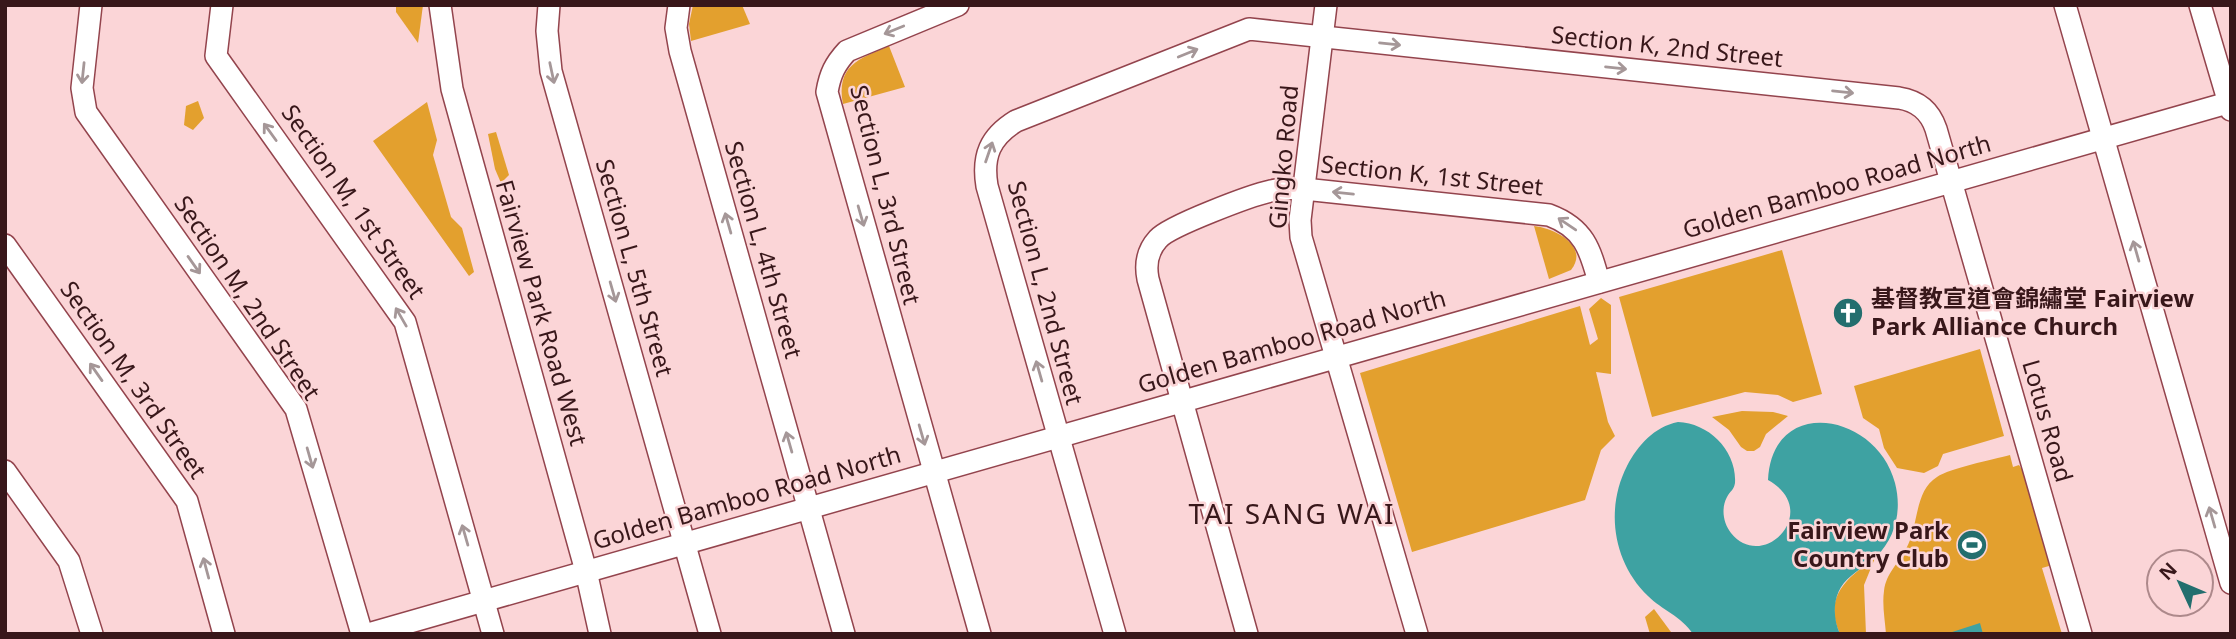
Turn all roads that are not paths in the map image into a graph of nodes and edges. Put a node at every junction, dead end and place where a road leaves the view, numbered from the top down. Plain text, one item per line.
1 (91, 5) edge
2 (222, 5) edge
3 (440, 5) edge
4 (549, 5) edge
5 (679, 5) edge
6 (958, 5) edge
7 (1326, 5) edge
8 (2065, 5) edge
9 (2200, 5) edge
10 (1322, 37) junction
11 (2230, 105) edge
12 (2104, 138) junction
13 (1952, 181) junction
14 (1304, 189) junction
15 (5, 246) edge
16 (1600, 282) junction
17 (1337, 357) junction
18 (1182, 401) junction
19 (1057, 437) junction
20 (5, 471) edge
21 (933, 472) junction
22 (808, 508) junction
23 (683, 543) junction
24 (586, 571) junction
25 (2231, 583) edge
26 (483, 601) junction
27 (92, 634) edge
28 (224, 634) edge
29 (362, 634) edge
30 (368, 634) edge
31 (493, 634) edge
32 (600, 634) edge
33 (710, 634) edge
34 (845, 634) edge
35 (980, 634) edge
36 (1115, 634) edge
37 (1247, 634) edge
38 (1417, 634) edge
39 (2081, 634) edge

1 -> 29 street, Section M, 2nd Street
26 -> 2 street, Section M, 1st Street
3 - 24 street, Fairview Park Road West
4 -> 23 street, Section L, 5th Street
22 -> 5 street, Section L, 4th Street
6 -> 21 street, Section L, 3rd Street
7 - 10 street, Gingko Road
8 - 12 street
9 - 11 street
10 -> 13 street, Section K, 2nd Street
10 - 14 street, Gingko Road
19 -> 10 street, Section L, 2nd Street
11 - 12 street, Golden Bamboo Road North
12 - 13 street, Golden Bamboo Road North
25 -> 12 street
13 - 16 street, Golden Bamboo Road North
13 - 39 street, Lotus Road
16 -> 14 street, Section K, 1st Street
14 - 17 street, Gingko Road
14 - 18 street, Section K, 1st Street
28 -> 15 street, Section M, 3rd Street
16 - 17 street, Golden Bamboo Road North
17 - 18 street, Golden Bamboo Road North
17 - 38 street, Gingko Road
18 - 19 street, Golden Bamboo Road North
18 - 37 street, Section K, 1st Street
19 - 21 street, Golden Bamboo Road North
19 - 36 street, Section L, 2nd Street
20 - 27 street
21 - 22 street, Golden Bamboo Road North
21 - 35 street, Section L, 3rd Street
22 - 23 street, Golden Bamboo Road North
22 - 34 street, Section L, 4th Street
23 - 24 street, Golden Bamboo Road North
23 - 33 street, Section L, 5th Street
24 - 26 street, Golden Bamboo Road North
24 - 32 street, Fairview Park Road West
26 - 30 street, Golden Bamboo Road North
26 - 31 street, Section M, 1st Street

